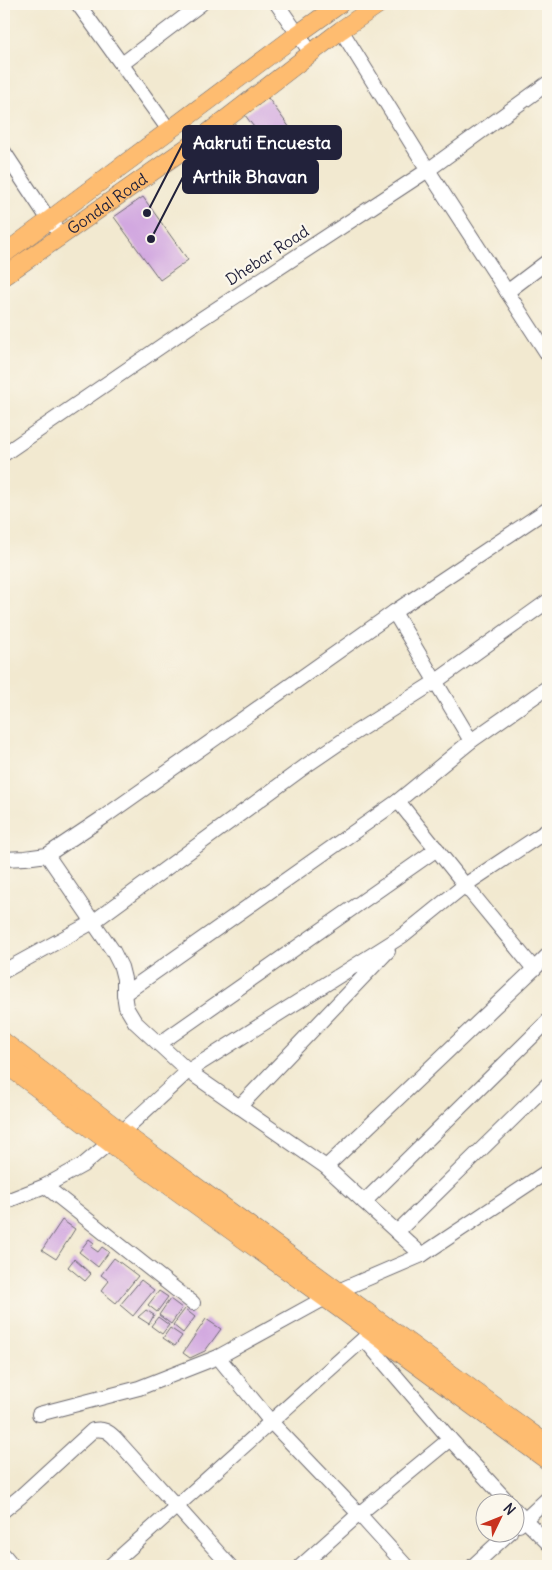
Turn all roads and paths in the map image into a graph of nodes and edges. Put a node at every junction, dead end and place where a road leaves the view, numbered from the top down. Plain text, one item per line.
1 (78, 4) edge
2 (201, 4) edge
3 (276, 4) edge
4 (340, 4) edge
5 (379, 4) edge
6 (340, 30) junction
7 (298, 34) junction
8 (311, 53) junction
9 (122, 64) junction
10 (548, 83) edge
11 (169, 130) junction
12 (4, 152) edge
13 (428, 170) junction
14 (49, 220) junction
15 (62, 236) junction
16 (4, 254) edge
17 (548, 261) edge
18 (4, 276) edge
19 (507, 292) junction
20 (548, 355) edge
21 (6, 449) edge
22 (548, 509) edge
23 (548, 600) edge
24 (394, 612) junction
25 (435, 682) junction
26 (548, 687) edge
27 (471, 741) junction
28 (398, 801) junction
29 (548, 830) edge
30 (437, 850) junction
31 (47, 854) junction
32 (4, 859) edge
33 (465, 885) junction
34 (92, 922) junction
35 (402, 936) junction
36 (548, 955) edge
37 (534, 969) junction
38 (4, 971) edge
39 (124, 994) junction
40 (548, 1021) edge
41 (4, 1042) edge
42 (159, 1044) junction
43 (4, 1063) edge
44 (188, 1071) junction
45 (548, 1084) edge
46 (239, 1107) junction
47 (116, 1138) junction
48 (326, 1168) junction
49 (548, 1171) edge
50 (45, 1186) junction
51 (4, 1202) edge
52 (364, 1202) junction
53 (396, 1232) junction
54 (422, 1256) junction
55 (331, 1294) junction
56 (193, 1303) dead end
57 (373, 1331) junction
58 (218, 1358) junction
59 (39, 1414) dead end
60 (272, 1422) junction
61 (450, 1439) junction
62 (548, 1445) edge
63 (548, 1461) edge
64 (499, 1492) edge
65 (548, 1498) edge
66 (176, 1507) junction
67 (4, 1510) edge
68 (359, 1514) junction
69 (524, 1520) edge
70 (524, 1527) edge
71 (499, 1542) edge
72 (548, 1543) edge
73 (4, 1555) edge
74 (13, 1566) edge
75 (110, 1566) edge
76 (230, 1566) edge
77 (301, 1566) edge
78 (406, 1566) edge
79 (473, 1566) edge

1 - 9 street
2 - 9 street
3 - 7 street
4 - 7 main road, Gondal Road
5 - 6 main road, Gondal Road
6 - 8 main road, Gondal Road
6 - 13 street
7 - 8 street
7 - 11 main road, Gondal Road
8 - 15 main road, Gondal Road
9 - 11 street
10 - 13 street, Dhebar Road
11 - 14 main road, Gondal Road
12 - 14 street
13 - 19 street
13 - 21 street, Dhebar Road
14 - 15 street
14 - 16 main road, Gondal Road
15 - 18 main road, Gondal Road
17 - 19 street
19 - 20 street
22 - 24 street
23 - 25 street
24 - 25 street
24 - 31 street
25 - 27 street
25 - 34 street
26 - 27 street
27 - 28 street
28 - 30 street
28 - 39 street
29 - 33 street
30 - 33 street
30 - 42 street
31 - 32 street
31 - 34 street
33 - 35 street
33 - 37 street
34 - 38 street
34 - 39 street
35 - 44 street
35 - 46 street
36 - 37 street
37 - 48 street
39 - 42 street
40 - 52 street
41 - 47 main road
42 - 44 street
43 - 47 main road
44 - 46 street
44 - 47 street
45 - 53 street
46 - 48 street
47 - 50 street
47 - 55 main road
48 - 52 street
49 - 54 street
50 - 51 street
50 - 56 street
52 - 53 street
53 - 54 street
54 - 55 street
55 - 57 main road
55 - 58 street
57 - 60 street
57 - 61 street
57 - 62 main road
57 - 63 main road
58 - 59 street
58 - 60 street
60 - 66 street
60 - 68 street
61 - 64 street
61 - 68 street
65 - 69 street
66 - 67 street
66 - 75 street
66 - 76 street
68 - 77 street
68 - 78 street
70 - 72 street
71 - 79 street
73 - 74 street

